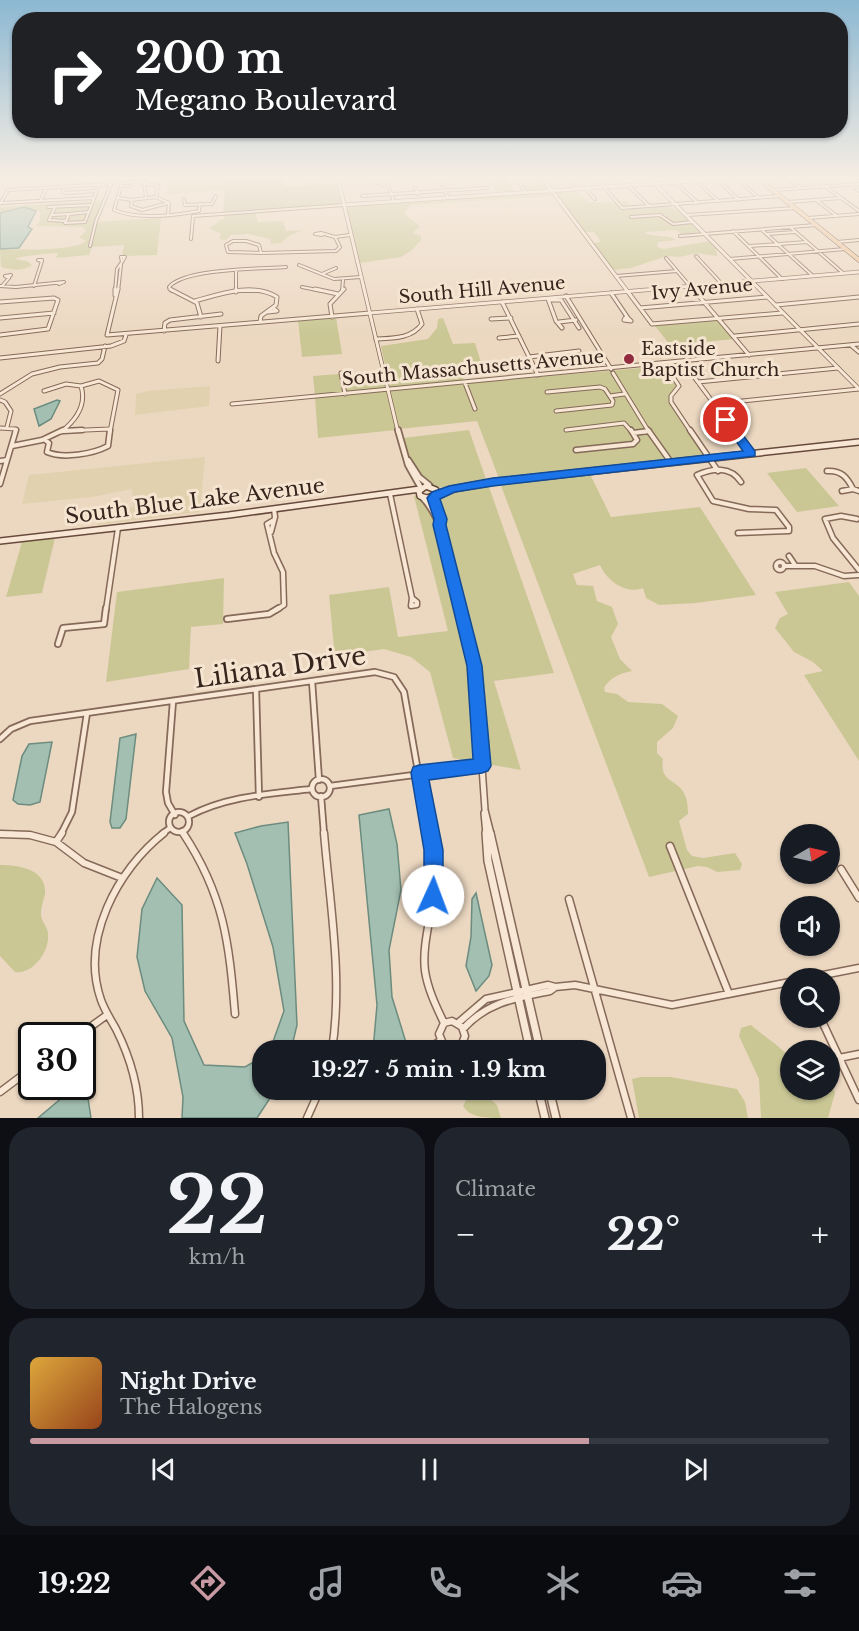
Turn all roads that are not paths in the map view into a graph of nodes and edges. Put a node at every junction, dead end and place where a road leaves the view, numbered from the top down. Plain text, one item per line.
1 (94, 231) edge
2 (192, 231) edge
3 (349, 231) edge
4 (583, 231) edge
5 (702, 231) edge
6 (731, 231) edge
7 (733, 231) edge
8 (764, 231) edge
9 (824, 231) edge
10 (796, 232) joint
11 (705, 234) junction
12 (767, 234) junction
13 (322, 235) dead end
14 (350, 235) junction
15 (680, 236) dead end
16 (334, 237) junction
17 (191, 239) dead end
18 (859, 240) edge
19 (807, 242) junction
20 (837, 242) junction
21 (777, 244) junction
22 (90, 246) dead end
23 (749, 246) junction
24 (846, 249) junction
25 (818, 251) junction
26 (261, 253) junction
27 (788, 254) junction
28 (696, 256) dead end
29 (759, 256) junction
30 (858, 257) edge
31 (666, 258) dead end
32 (730, 259) junction
33 (42, 260) dead end
34 (121, 263) dead end
35 (299, 265) dead end
36 (286, 267) dead end
37 (336, 268) dead end
38 (236, 270) junction
39 (677, 271) junction
40 (859, 272) edge
41 (843, 273) junction
42 (321, 274) junction
43 (616, 276) junction
44 (813, 276) junction
45 (9, 277) dead end
46 (361, 277) junction
47 (782, 279) junction
48 (343, 280) junction
49 (752, 281) junction
50 (58, 284) dead end
51 (721, 284) junction
52 (1, 286) edge
53 (34, 286) junction
54 (691, 286) junction
55 (303, 287) dead end
56 (273, 289) dead end
57 (236, 292) junction
58 (269, 292) junction
59 (628, 292) junction
60 (611, 293) junction
61 (339, 294) junction
62 (566, 296) junction
63 (767, 297) junction
64 (859, 297) edge
65 (548, 299) junction
66 (194, 301) junction
67 (0, 302) edge
68 (502, 302) junction
69 (705, 302) junction
70 (776, 305) junction
71 (639, 308) junction
72 (417, 309) junction
73 (54, 313) junction
74 (370, 313) junction
75 (782, 313) junction
76 (221, 314) dead end
77 (332, 316) junction
78 (201, 317) junction
79 (0, 318) edge
80 (511, 318) junction
81 (628, 318) dead end
82 (718, 318) junction
83 (491, 319) dead end
84 (574, 320) junction
85 (580, 320) junction
86 (260, 322) junction
87 (559, 322) junction
88 (859, 324) edge
89 (219, 326) junction
90 (562, 328) dead end
91 (579, 328) dead end
92 (799, 330) junction
93 (164, 331) junction
94 (0, 335) edge
95 (126, 335) junction
96 (519, 336) junction
97 (734, 336) junction
98 (499, 338) dead end
99 (376, 339) junction
100 (859, 344) edge
101 (851, 345) junction
102 (105, 346) junction
103 (817, 348) junction
104 (579, 351) dead end
105 (859, 352) edge
106 (750, 355) junction
107 (530, 357) junction
108 (0, 358) edge
109 (9, 358) junction
110 (218, 362) dead end
111 (683, 362) junction
112 (664, 363) junction
113 (3, 366) dead end
114 (838, 368) junction
115 (612, 371) junction
116 (341, 373) dead end
117 (539, 376) junction
118 (698, 382) junction
119 (465, 383) junction
120 (81, 386) junction
121 (859, 389) edge
122 (388, 390) junction
123 (44, 392) dead end
124 (547, 392) dead end
125 (0, 394) edge
126 (345, 394) junction
127 (625, 394) junction
128 (610, 396) junction
129 (0, 400) edge
130 (232, 404) dead end
131 (714, 404) junction
132 (475, 409) dead end
133 (556, 411) dead end
134 (7, 427) junction
135 (0, 428) edge
136 (109, 429) junction
137 (566, 430) dead end
138 (63, 431) junction
139 (648, 431) junction
140 (633, 433) junction
141 (45, 440) junction
142 (859, 442) edge
143 (12, 446) junction
144 (576, 450) dead end
145 (751, 453) junction
146 (406, 458) junction
147 (710, 458) junction
148 (7, 460) junction
149 (0, 461) edge
150 (670, 461) junction
151 (718, 470) junction
152 (827, 471) dead end
153 (741, 482) dead end
154 (0, 484) edge
155 (467, 486) junction
156 (433, 488) junction
157 (420, 489) junction
158 (853, 489) junction
159 (842, 491) dead end
160 (859, 491) edge
161 (392, 494) junction
162 (435, 495) junction
163 (421, 496) junction
164 (274, 508) junction
165 (858, 520) edge
166 (440, 525) junction
167 (119, 527) junction
168 (738, 533) dead end
169 (0, 541) edge
170 (789, 556) dead end
171 (784, 566) dead end
172 (795, 566) junction
173 (859, 570) edge
174 (859, 575) edge
175 (412, 598) dead end
176 (227, 620) dead end
177 (58, 644) dead end
178 (312, 681) junction
179 (256, 689) junction
180 (173, 701) junction
181 (87, 713) junction
182 (0, 739) edge
183 (482, 766) junction
184 (419, 773) junction
185 (319, 780) junction
186 (330, 786) junction
187 (311, 789) junction
188 (321, 796) junction
189 (259, 797) junction
190 (485, 810) junction
191 (175, 815) junction
192 (189, 816) junction
193 (170, 828) junction
194 (182, 831) junction
195 (0, 834) edge
196 (56, 842) junction
197 (670, 846) dead end
198 (842, 869) dead end
199 (122, 878) junction
200 (859, 898) edge
201 (569, 899) dead end
202 (859, 968) edge
203 (840, 972) edge
204 (780, 984) edge
205 (594, 988) junction
206 (526, 992) junction
207 (517, 994) junction
208 (729, 994) junction
209 (235, 1014) dead end
210 (107, 1015) junction
211 (96, 1023) edge
212 (444, 1023) junction
213 (458, 1023) junction
214 (463, 1029) junction
215 (334, 1040) edge
216 (440, 1040) edge
217 (463, 1040) edge
218 (528, 1040) edge
219 (538, 1040) edge
220 (859, 1054) edge
221 (840, 1058) edge
222 (840, 1060) edge
223 (18, 1078) edge
224 (0, 1092) edge
225 (315, 1100) edge
226 (541, 1100) edge
227 (551, 1100) edge
228 (859, 1100) edge
229 (140, 1118) edge
230 (307, 1118) edge
231 (545, 1118) edge
232 (555, 1118) edge
233 (631, 1118) edge

1 - 22 street
2 - 17 street
3 - 14 street
4 - 43 street
5 - 11 street
6 - 11 street
7 - 23 street
8 - 12 street
9 - 20 main road
10 - 12 street
10 - 19 street
11 - 15 street
11 - 32 street
12 - 21 street
13 - 16 street
14 - 16 street
14 - 46 street
16 - 26 street
18 - 20 street
19 - 21 street
19 - 25 street
20 - 24 main road
21 - 23 street
21 - 27 street
23 - 29 street
24 - 25 street
24 - 30 main road
25 - 27 street
25 - 41 street
26 - 26 street
27 - 29 street
27 - 44 street
28 - 51 street
29 - 32 street
29 - 47 street
31 - 39 street
32 - 49 street
33 - 53 street
34 - 95 street, South Hill Avenue
35 - 42 street
36 - 38 street
37 - 42 street
38 - 57 street
38 - 66 street
39 - 43 street
39 - 54 street
40 - 41 street, South Hill Avenue
41 - 44 street, South Hill Avenue
42 - 48 street
43 - 59 street
44 - 47 street, South Hill Avenue
45 - 52 street
46 - 48 street
46 - 74 street
47 - 49 street, South Hill Avenue
48 - 61 street
49 - 51 street, South Hill Avenue
49 - 63 street
50 - 53 street
51 - 54 street, South Hill Avenue
52 - 53 street
54 - 59 street, South Hill Avenue
54 - 69 street
55 - 61 street
56 - 58 street
57 - 58 street
57 - 66 street
58 - 86 street
59 - 60 street, South Hill Avenue
59 - 71 street
60 - 62 street, South Hill Avenue
60 - 81 street
61 - 77 street
62 - 65 street, South Hill Avenue
62 - 85 street
63 - 69 street, Ivy Avenue
63 - 70 street
64 - 70 street
65 - 68 street, South Hill Avenue
65 - 84 street
65 - 87 street
66 - 78 street
67 - 73 street
68 - 72 street, South Hill Avenue
68 - 80 street
69 - 71 street, Ivy Avenue
69 - 82 street
70 - 75 street
71 - 82 street
72 - 74 street, South Hill Avenue
72 - 99 street
73 - 79 street
73 - 94 street
74 - 77 street, South Hill Avenue
74 - 99 street
75 - 82 street
75 - 92 street
76 - 78 street
77 - 86 street, South Hill Avenue
78 - 93 street
80 - 83 street
80 - 96 street
82 - 97 street
84 - 85 street
84 - 87 street
84 - 91 street
85 - 115 street
86 - 89 street, South Hill Avenue
87 - 90 street
88 - 92 street
89 - 93 street, South Hill Avenue
89 - 110 street
92 - 97 street
92 - 103 street
93 - 95 street, South Hill Avenue
95 - 102 street
96 - 98 street
96 - 107 street
97 - 106 street
99 - 122 street
100 - 101 street, South Massachusetts Avenue
101 - 103 street, South Massachusetts Avenue
101 - 105 street
102 - 109 street
102 - 125 street
103 - 106 street, South Massachusetts Avenue
103 - 114 street
104 - 107 street
106 - 111 street, South Massachusetts Avenue
107 - 117 street
108 - 109 street
109 - 113 street
111 - 112 street, South Massachusetts Avenue
111 - 118 street
112 - 115 street, South Massachusetts Avenue
112 - 147 street
114 - 118 street
114 - 121 street
115 - 117 street, South Massachusetts Avenue
115 - 127 street
116 - 126 street
117 - 119 street, South Massachusetts Avenue
118 - 131 street
119 - 122 street, South Massachusetts Avenue
119 - 132 street
120 - 123 street
120 - 136 street
120 - 138 street
121 - 131 street
122 - 126 street, South Massachusetts Avenue
122 - 146 street
124 - 128 street
126 - 130 street, South Massachusetts Avenue
127 - 128 street
127 - 139 street
128 - 133 street
129 - 134 street
131 - 145 street
134 - 135 street
134 - 143 street
136 - 138 street
136 - 141 street
137 - 140 street
138 - 141 street
139 - 140 street
139 - 150 street
140 - 144 street
141 - 143 street
142 - 145 main road
143 - 148 street
145 - 147 main road
146 - 156 street
146 - 157 street
147 - 150 main road
147 - 151 street
148 - 149 street
148 - 154 street
150 - 155 main road
151 - 153 street
151 - 168 street
152 - 158 street
155 - 156 main road
155 - 162 main road
156 - 157 main road, South Blue Lake Avenue
156 - 162 main road
157 - 161 main road, South Blue Lake Avenue
157 - 163 main road
158 - 159 street
158 - 160 street
161 - 163 main road, South Blue Lake Avenue
161 - 164 main road, South Blue Lake Avenue
161 - 175 street
162 - 163 main road, South Blue Lake Avenue
162 - 166 street
163 - 166 street
164 - 167 main road, South Blue Lake Avenue
164 - 176 street
165 - 173 street
166 - 183 street
167 - 169 main road, South Blue Lake Avenue
167 - 177 street
170 - 172 street
171 - 172 street
172 - 174 street
178 - 179 street, Liliana Drive
178 - 184 street, Liliana Drive
178 - 185 street
179 - 180 street, Liliana Drive
179 - 189 street
180 - 181 street, Liliana Drive
180 - 191 street
181 - 182 street, Liliana Drive
181 - 196 street
183 - 184 street
183 - 190 street
184 - 186 street
184 - 212 street, Liliana Drive
185 - 186 street
185 - 187 street
186 - 188 street
187 - 188 street
187 - 189 street
188 - 215 street
189 - 192 street
190 - 206 street
190 - 207 street
191 - 192 street
191 - 193 street
192 - 194 street
193 - 194 street
193 - 199 street
194 - 209 street
195 - 196 street
196 - 199 street
197 - 208 street
198 - 200 street
199 - 210 street
201 - 205 street
202 - 203 street
204 - 208 street
205 - 206 street
205 - 208 street
205 - 233 street
206 - 207 street
206 - 219 street
207 - 213 street
207 - 214 street
207 - 218 street
210 - 211 street
210 - 229 street
212 - 213 street
212 - 216 street
213 - 214 street
214 - 217 street
220 - 221 street
222 - 228 street
223 - 224 street
225 - 230 street
226 - 231 street
227 - 232 street

